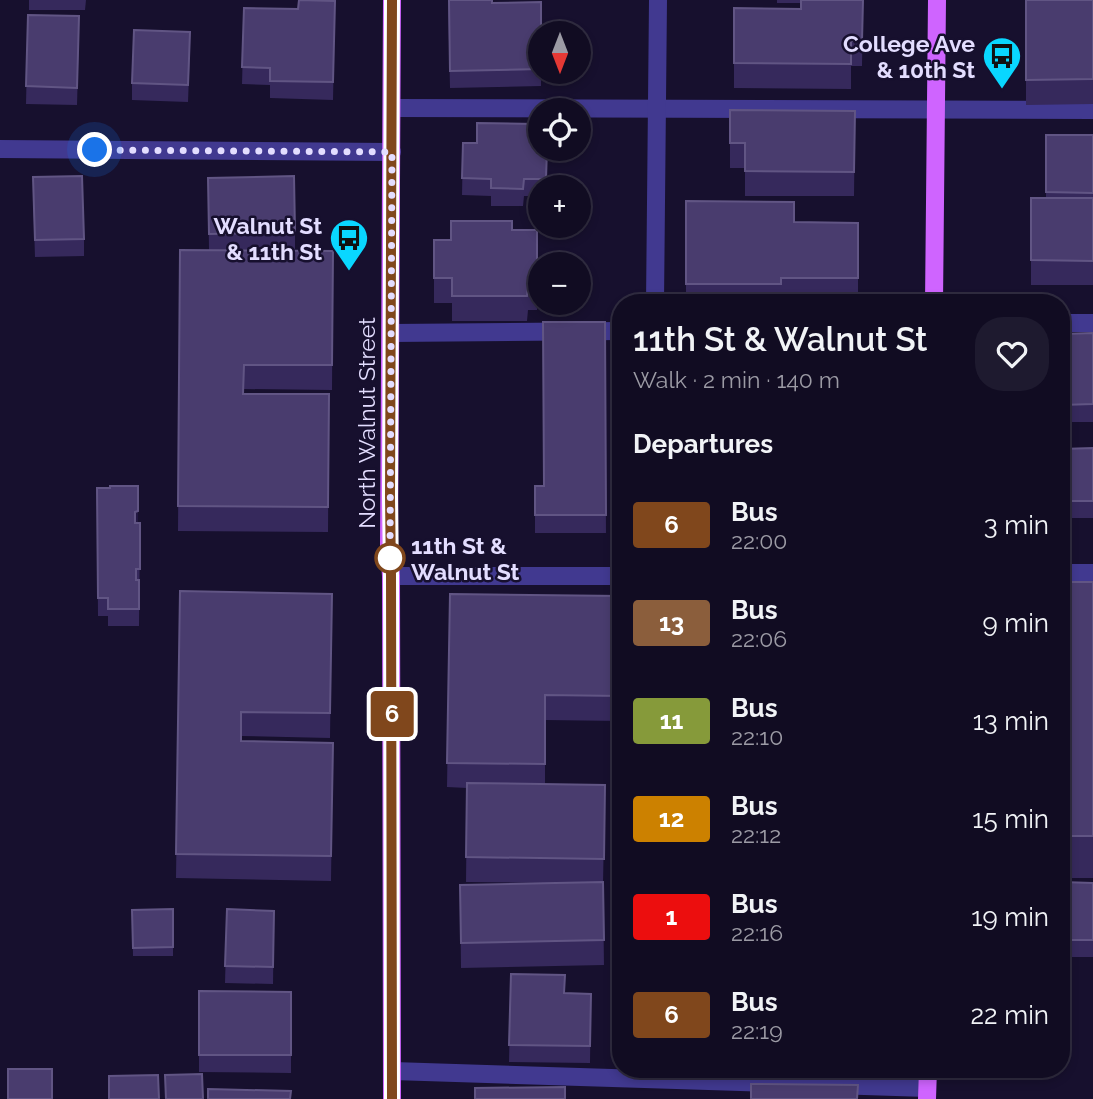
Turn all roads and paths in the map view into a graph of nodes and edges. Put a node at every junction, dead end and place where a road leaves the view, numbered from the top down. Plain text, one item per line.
1 (392, 0) edge
2 (658, 0) edge
3 (937, 0) edge
4 (392, 108) junction
5 (657, 109) junction
6 (936, 109) junction
7 (1093, 110) edge
8 (0, 149) edge
9 (392, 152) junction
10 (655, 294) edge
11 (934, 294) edge
12 (1070, 323) edge
13 (1093, 323) edge
14 (612, 331) edge
15 (391, 333) junction
16 (1070, 573) edge
17 (1093, 573) edge
18 (391, 576) junction
19 (612, 576) edge
20 (393, 1071) junction
21 (612, 1074) edge
22 (704, 1078) edge
23 (927, 1093) edge
24 (392, 1099) edge

1 - 4 main road, North Walnut Street
2 - 5 street
3 - 6 main road
4 - 5 street
4 - 9 main road, North Walnut Street
5 - 6 street
5 - 10 street
6 - 7 street
6 - 11 main road
8 - 9 street
9 - 15 main road, North Walnut Street
12 - 13 street
14 - 15 street
15 - 18 main road, North Walnut Street
16 - 17 street
18 - 19 street
18 - 20 main road, North Walnut Street
20 - 21 street
20 - 24 main road, North Walnut Street
22 - 23 street

